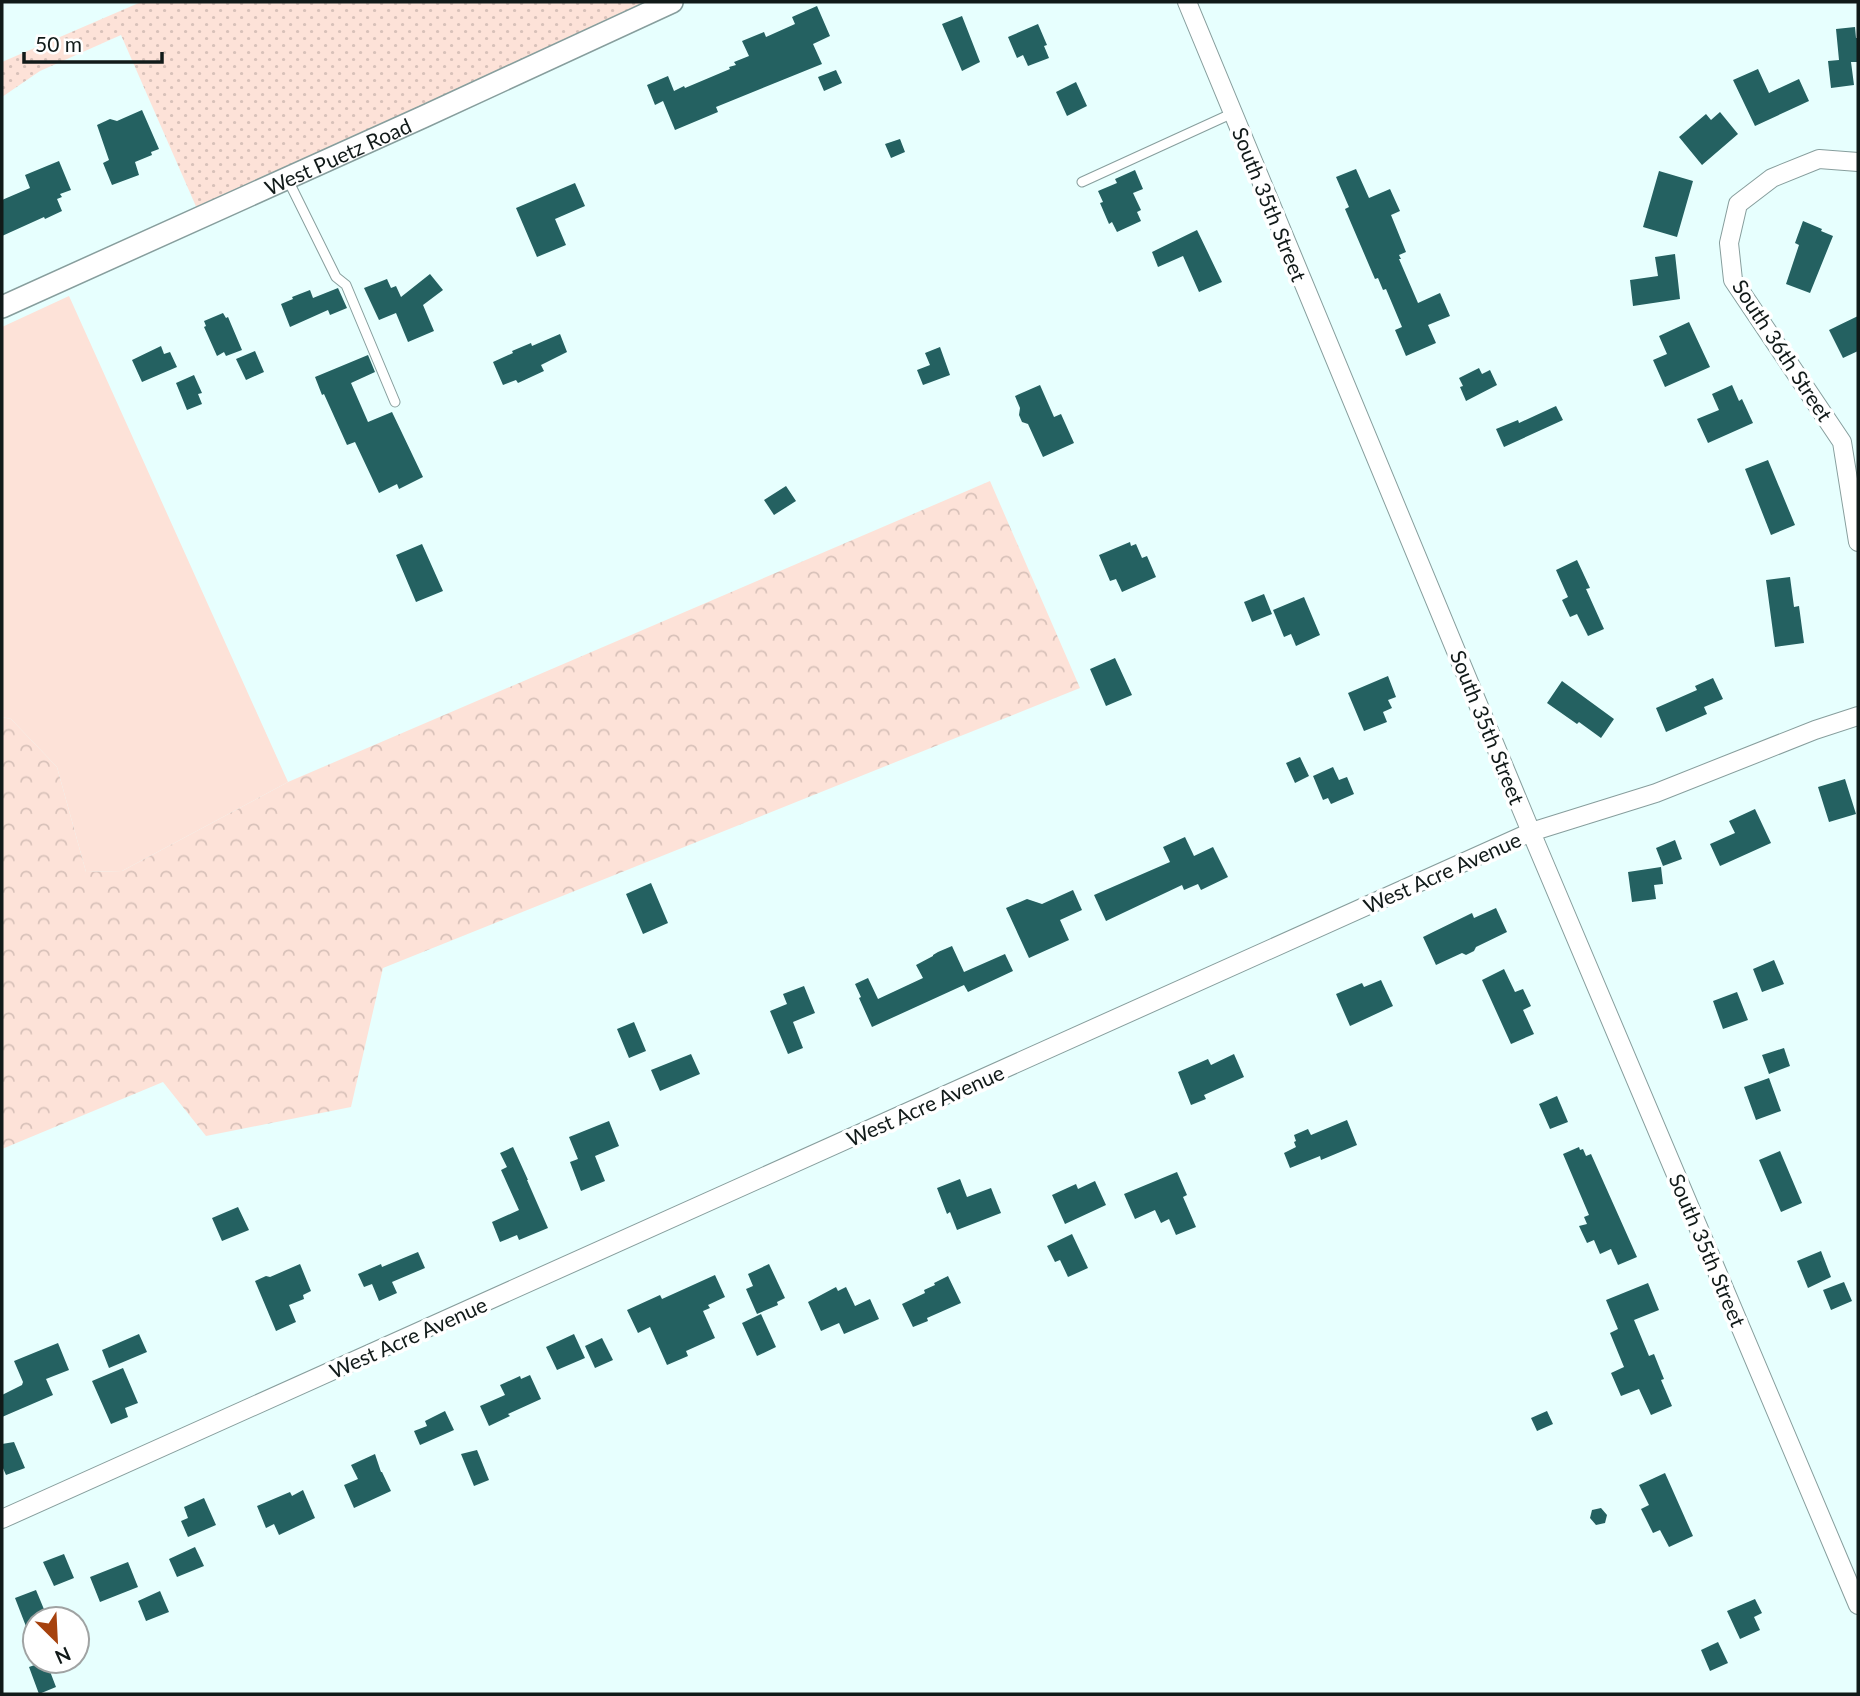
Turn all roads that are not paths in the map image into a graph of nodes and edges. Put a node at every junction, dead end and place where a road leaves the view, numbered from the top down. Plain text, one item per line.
1 (672, 2) edge
2 (1187, 2) edge
3 (1233, 113) junction
4 (1858, 162) edge
5 (288, 178) junction
6 (1082, 182) dead end
7 (2, 307) edge
8 (395, 402) dead end
9 (1858, 542) edge
10 (1858, 716) edge
11 (1531, 832) junction
12 (2, 1520) edge
13 (1858, 1605) edge

1 - 5 street, West Puetz Road
2 - 3 street, South 35th Street
3 - 6 lane
3 - 11 street, South 35th Street
4 - 9 street, South 36th Street
5 - 7 street, West Puetz Road
5 - 8 lane
10 - 11 street, West Acre Avenue
11 - 12 street, West Acre Avenue
11 - 13 street, South 35th Street

